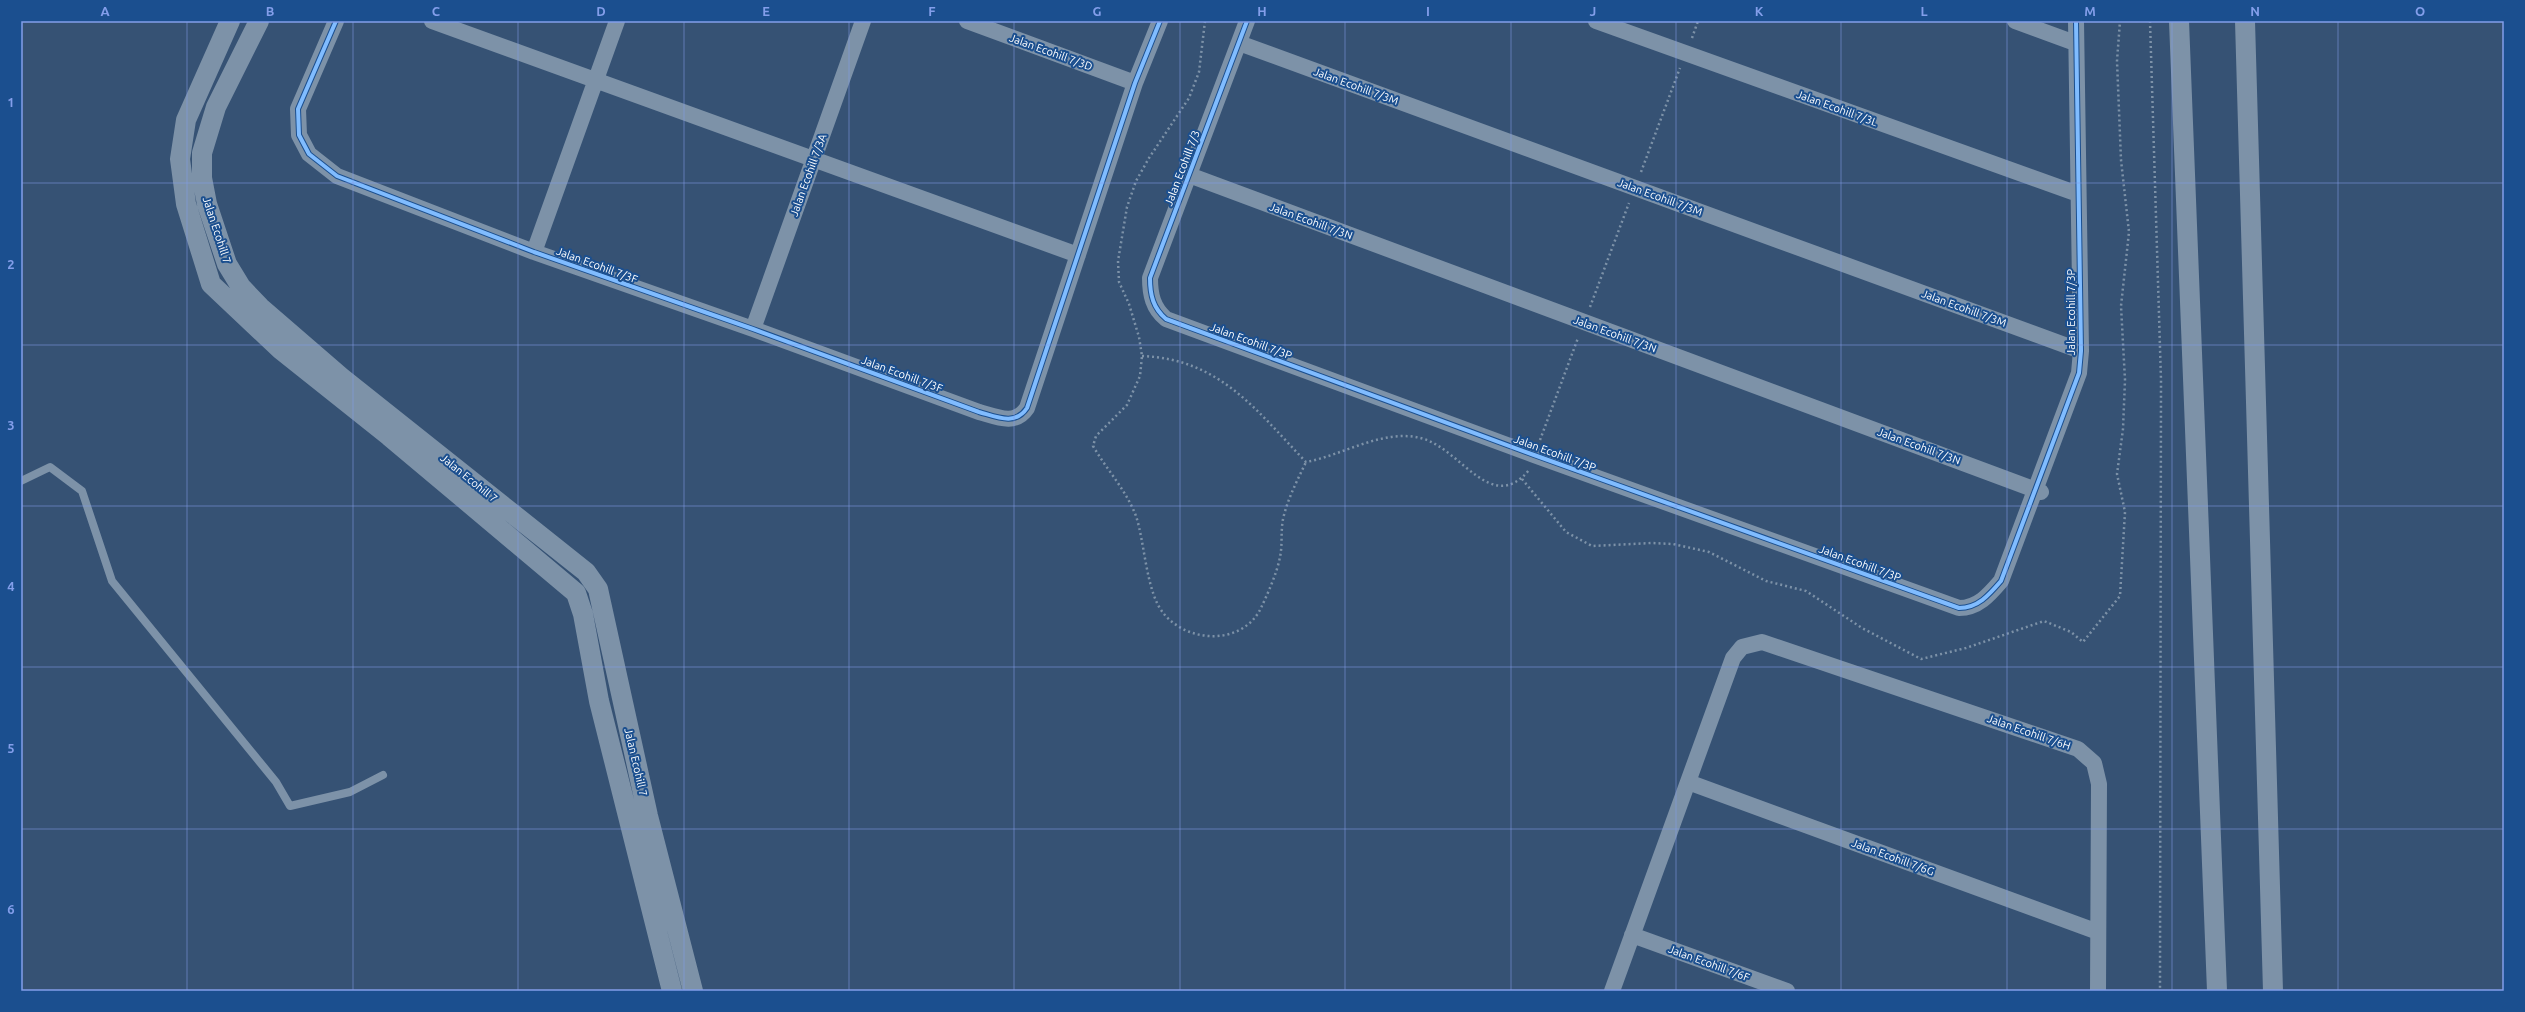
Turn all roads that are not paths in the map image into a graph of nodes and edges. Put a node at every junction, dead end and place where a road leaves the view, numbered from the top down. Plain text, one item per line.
1 (230, 21) edge
2 (259, 21) edge
3 (336, 21) edge
4 (432, 21) edge
5 (617, 21) edge
6 (863, 21) edge
7 (967, 21) edge
8 (1160, 21) edge
9 (1247, 21) edge
10 (1596, 21) edge
11 (2015, 21) edge
12 (2076, 21) edge
13 (2179, 21) edge
14 (2245, 21) edge
15 (1239, 43) junction
16 (2075, 43) junction
17 (596, 80) junction
18 (1135, 83) junction
19 (814, 159) junction
20 (1189, 176) junction
21 (2078, 194) junction
22 (534, 252) junction
23 (1078, 255) junction
24 (1166, 319) joint
25 (753, 329) junction
26 (2081, 351) junction
27 (21, 481) edge
28 (2038, 491) junction
29 (383, 775) dead end
30 (1688, 782) junction
31 (2098, 932) junction
32 (1632, 935) junction
33 (672, 991) edge
34 (693, 991) edge
35 (1612, 991) edge
36 (1787, 991) edge
37 (2098, 991) edge
38 (2217, 991) edge
39 (2273, 991) edge

1 - 33 street
2 - 34 street, Jalan Ecohill 7
3 - 22 street, Jalan Ecohill 7/3F
4 - 17 street
5 - 17 street
6 - 19 street, Jalan Ecohill 7/3A
7 - 18 street, Jalan Ecohill 7/3D
8 - 18 street
9 - 15 street, Jalan Ecohill 7/3
10 - 21 street, Jalan Ecohill 7/3L
11 - 16 street
12 - 16 street, Jalan Ecohill 7/3P
13 - 38 street
14 - 39 street
15 - 20 street, Jalan Ecohill 7/3
15 - 26 street, Jalan Ecohill 7/3M
16 - 21 street, Jalan Ecohill 7/3P
17 - 19 street
17 - 22 street
18 - 23 street
19 - 23 street
19 - 25 street, Jalan Ecohill 7/3A
20 - 24 street, Jalan Ecohill 7/3
20 - 28 street, Jalan Ecohill 7/3N
21 - 26 street, Jalan Ecohill 7/3P
22 - 25 street, Jalan Ecohill 7/3F
23 - 25 street, Jalan Ecohill 7/3F
24 - 28 street, Jalan Ecohill 7/3P
26 - 28 street, Jalan Ecohill 7/3P
27 - 29 lane
30 - 31 street, Jalan Ecohill 7/6G
30 - 31 street, Jalan Ecohill 7/6H
30 - 32 street
31 - 37 street, Jalan Ecohill 7/6H
32 - 35 street
32 - 36 street, Jalan Ecohill 7/6F

